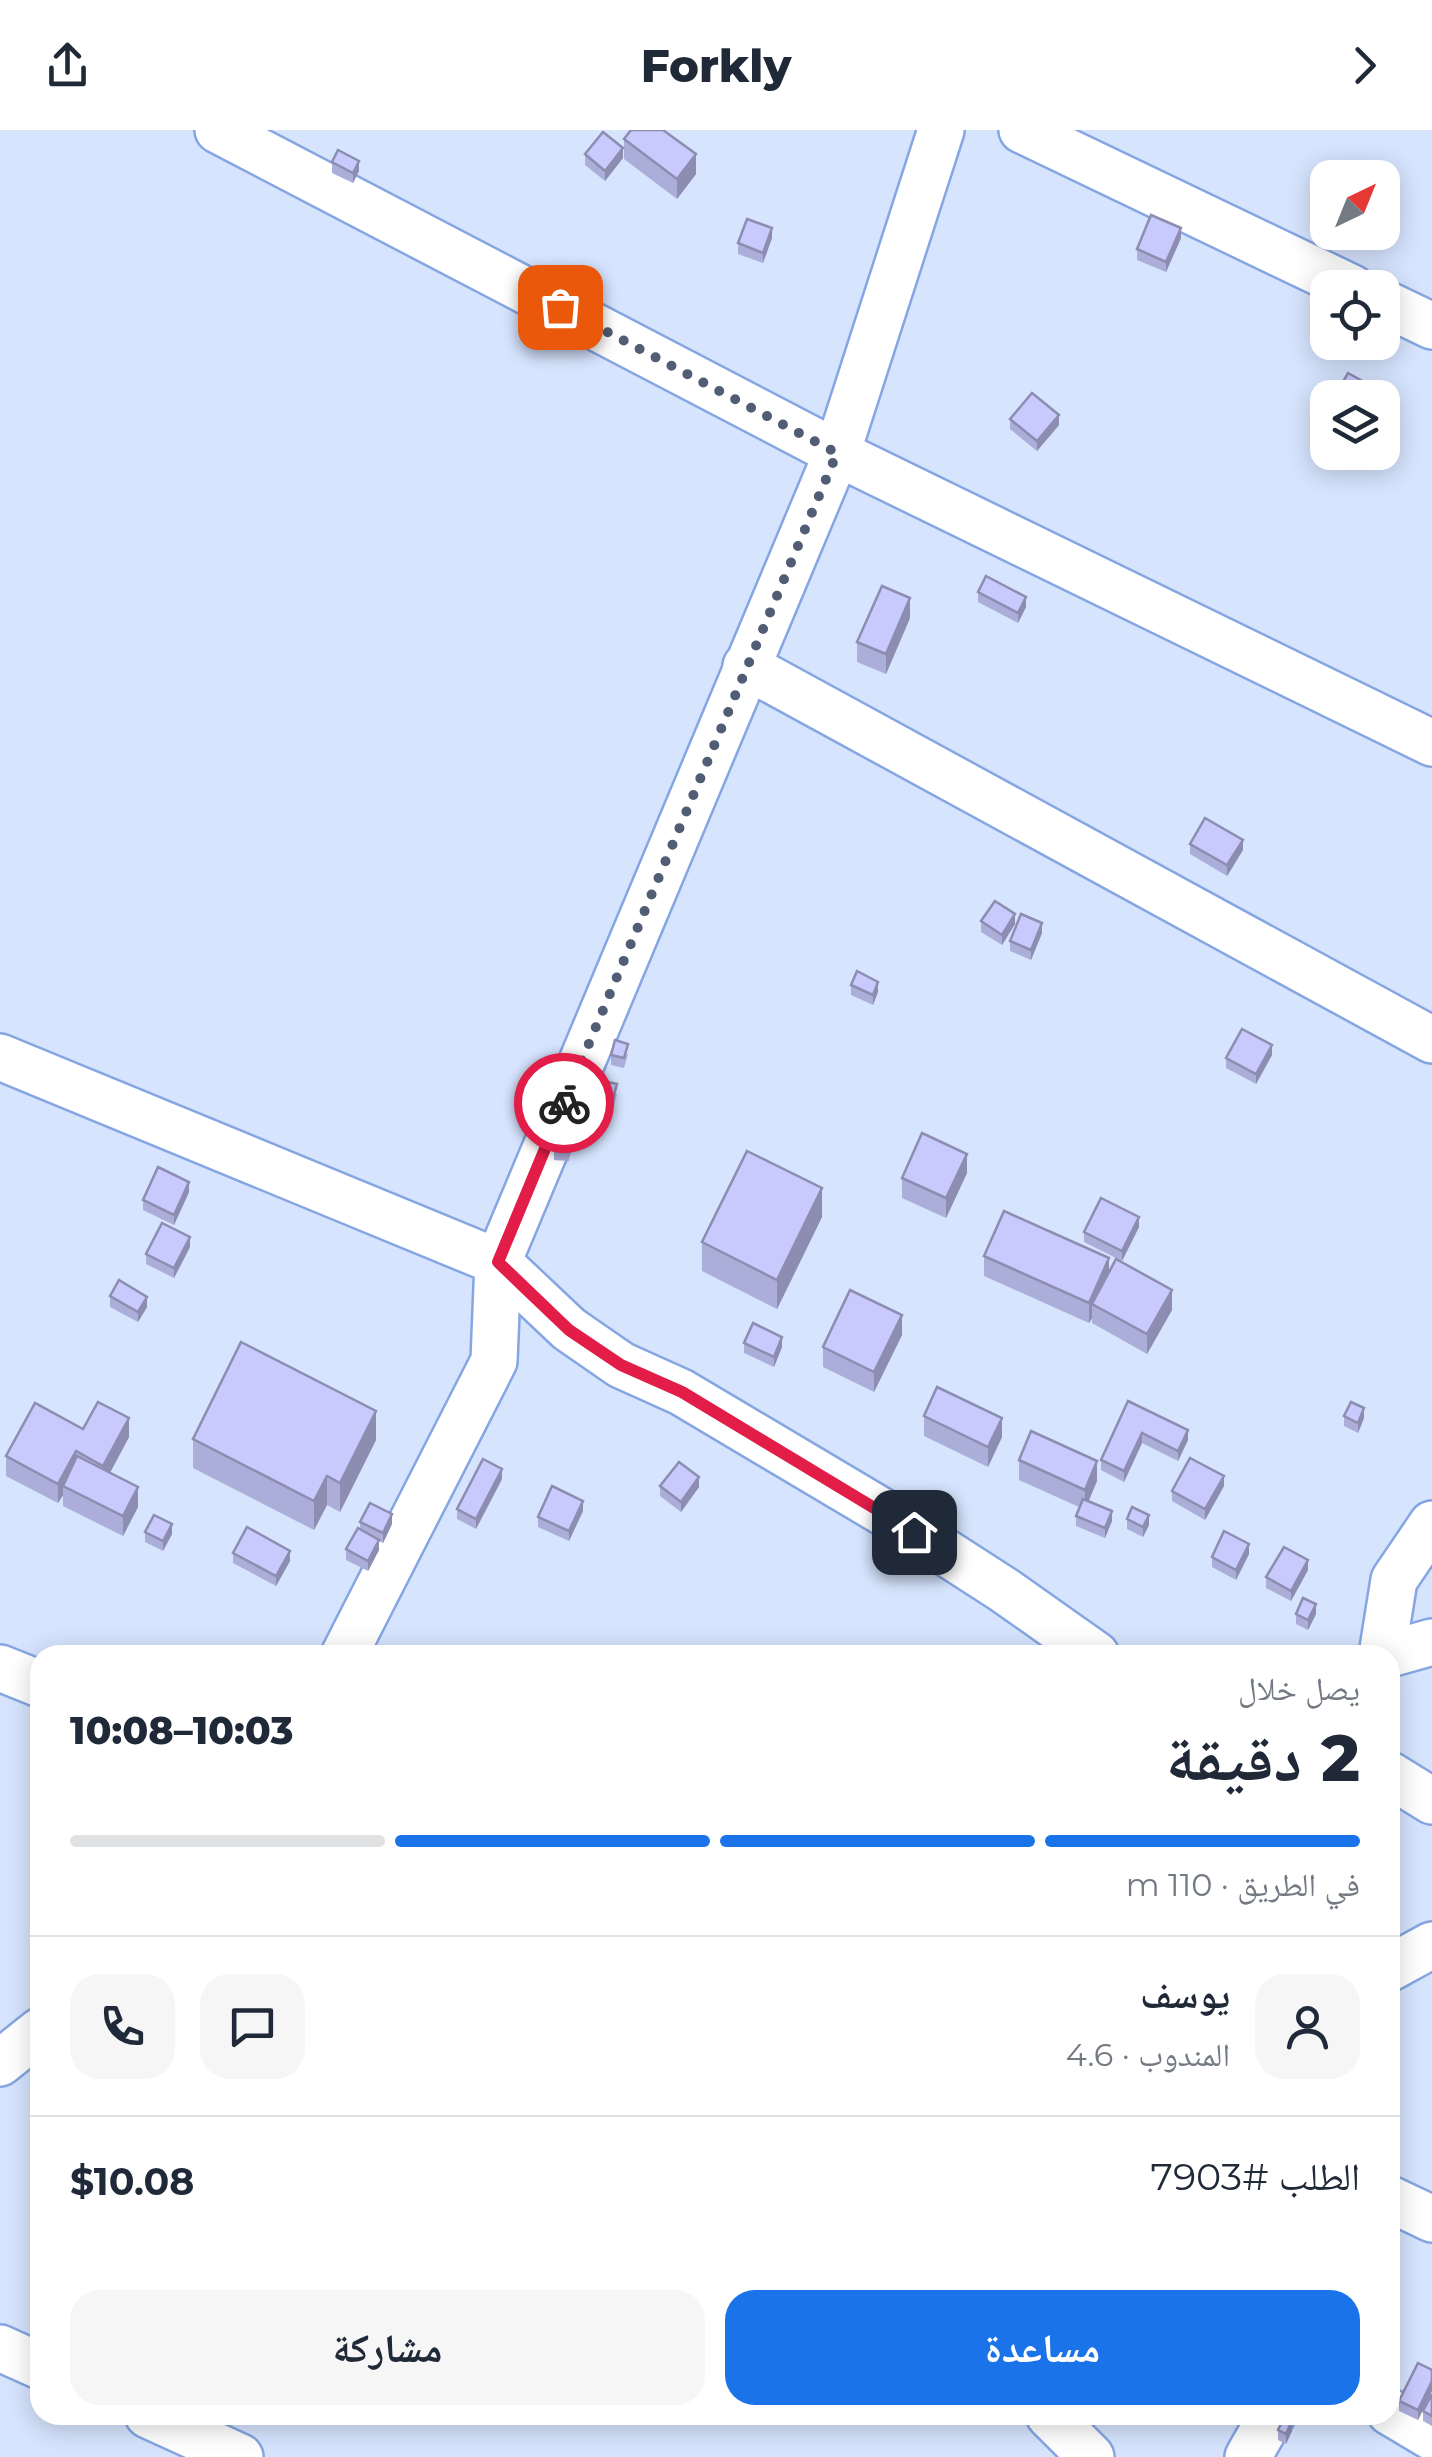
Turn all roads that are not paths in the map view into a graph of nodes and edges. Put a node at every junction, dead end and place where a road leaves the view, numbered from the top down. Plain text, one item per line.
1 (218, 130) edge
2 (941, 130) edge
3 (1022, 130) edge
4 (1314, 270) edge
5 (1400, 311) edge
6 (1432, 326) edge
7 (837, 453) junction
8 (746, 666) junction
9 (1432, 743) edge
10 (1432, 1040) edge
11 (0, 1057) edge
12 (498, 1262) junction
13 (1432, 1524) edge
14 (1432, 1642) edge
15 (349, 1645) edge
16 (1082, 1645) edge
17 (1385, 1645) edge
18 (1400, 1651) edge
19 (0, 1668) edge
20 (30, 1680) edge
21 (1400, 1781) edge
22 (1432, 1801) edge
23 (1432, 1945) edge
24 (1400, 1963) edge
25 (30, 2039) edge
26 (0, 2063) edge
27 (1400, 2204) edge
28 (1432, 2219) edge
29 (0, 2348) edge
30 (30, 2362) edge
31 (1400, 2418) edge
32 (170, 2425) edge
33 (1059, 2425) edge
34 (1266, 2425) edge
35 (1432, 2437) edge
36 (240, 2457) edge
37 (1091, 2457) edge
38 (1248, 2457) edge

1 - 7 street
2 - 7 street
3 - 4 street
5 - 6 street
7 - 8 street
7 - 9 street
8 - 10 street
8 - 12 street
11 - 12 street
12 - 15 street
12 - 16 street
13 - 17 street
14 - 18 street
19 - 20 street
21 - 22 street
23 - 24 street
25 - 26 street
27 - 28 street
29 - 30 street
31 - 35 street
32 - 36 street
33 - 37 street
34 - 38 street

